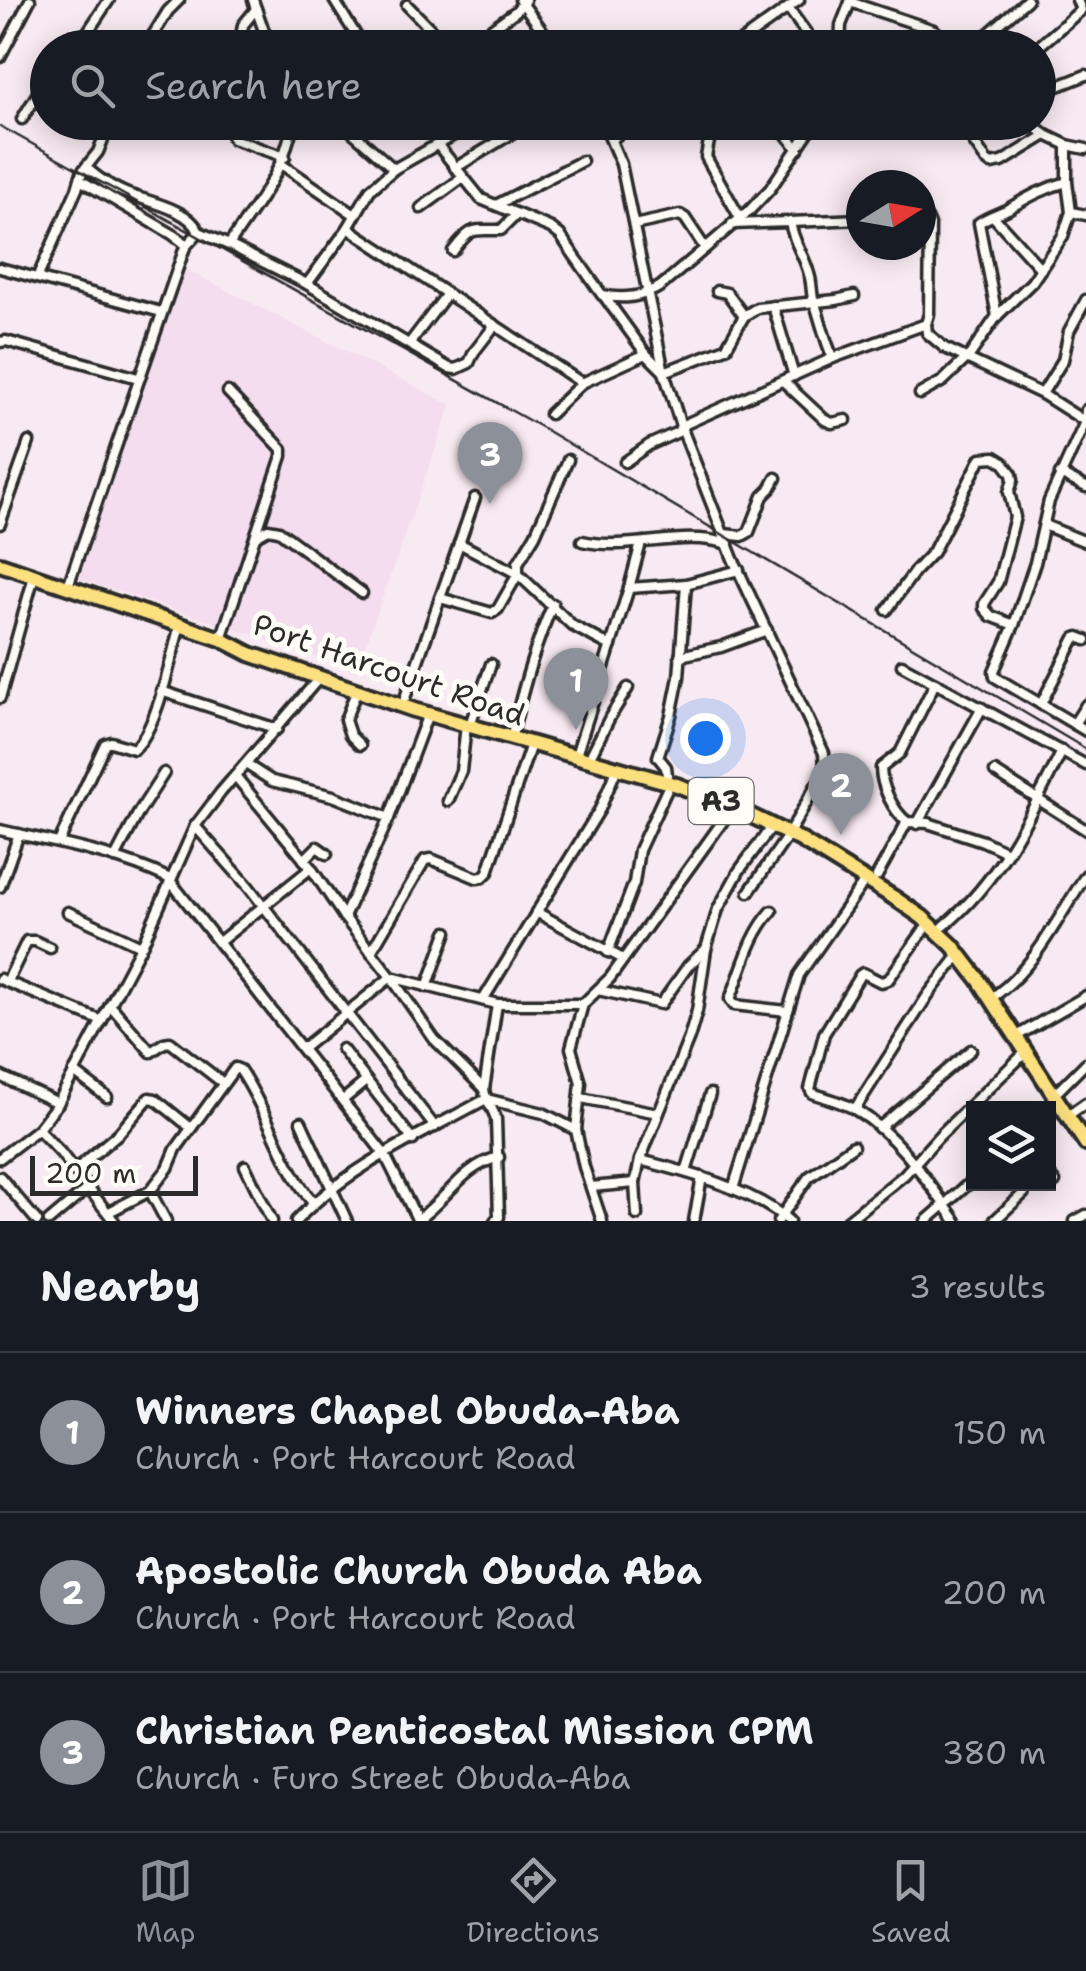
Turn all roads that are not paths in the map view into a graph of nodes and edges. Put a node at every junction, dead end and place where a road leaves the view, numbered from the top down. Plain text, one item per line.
1 (30, 0) edge
2 (110, 0) edge
3 (179, 0) edge
4 (334, 0) edge
5 (780, 0) edge
6 (799, 0) edge
7 (1028, 0) edge
8 (1076, 0) edge
9 (522, 1) edge
10 (851, 1) edge
11 (255, 5) edge
12 (407, 5) dead end
13 (787, 8) junction
14 (89, 30) edge
15 (156, 30) edge
16 (242, 30) edge
17 (264, 30) edge
18 (353, 30) edge
19 (431, 30) edge
20 (489, 30) edge
21 (542, 30) edge
22 (757, 30) edge
23 (804, 30) edge
24 (841, 30) edge
25 (934, 30) edge
26 (993, 30) edge
27 (1056, 30) edge
28 (0, 57) edge
29 (1086, 75) edge
30 (1056, 87) edge
31 (30, 105) edge
32 (22, 118) dead end
33 (103, 140) edge
34 (238, 140) edge
35 (288, 140) edge
36 (361, 140) edge
37 (443, 140) edge
38 (501, 140) edge
39 (612, 140) edge
40 (791, 140) edge
41 (803, 140) edge
42 (972, 140) edge
43 (1038, 140) edge
44 (1056, 140) edge
45 (709, 141) dead end
46 (436, 144) junction
47 (1067, 145) junction
48 (798, 149) junction
49 (1086, 149) edge
50 (283, 160) junction
51 (582, 161) dead end
52 (86, 166) junction
53 (455, 168) junction
54 (394, 169) junction
55 (462, 178) junction
56 (80, 180) junction
57 (1066, 182) junction
58 (496, 205) junction
59 (421, 208) dead end
60 (1071, 212) junction
61 (518, 214) junction
62 (1086, 215) edge
63 (355, 216) junction
64 (993, 216) junction
65 (740, 218) junction
66 (846, 220) edge
67 (790, 222) junction
68 (732, 224) junction
69 (634, 226) junction
70 (348, 228) junction
71 (199, 232) junction
72 (230, 245) junction
73 (184, 247) junction
74 (705, 248) junction
75 (454, 250) dead end
76 (930, 260) edge
77 (0, 268) edge
78 (1041, 269) junction
79 (38, 276) junction
80 (308, 284) junction
81 (717, 291) dead end
82 (447, 294) junction
83 (648, 295) junction
84 (604, 296) junction
85 (854, 296) dead end
86 (1086, 300) edge
87 (814, 302) junction
88 (773, 306) junction
89 (162, 312) junction
90 (744, 316) junction
91 (997, 316) junction
92 (926, 324) junction
93 (494, 325) junction
94 (0, 342) edge
95 (409, 344) junction
96 (646, 354) junction
97 (833, 358) junction
98 (966, 358) junction
99 (664, 372) junction
100 (794, 376) junction
101 (138, 378) junction
102 (783, 381) junction
103 (582, 383) junction
104 (228, 392) dead end
105 (920, 394) dead end
106 (1042, 394) junction
107 (1086, 410) edge
108 (550, 414) dead end
109 (846, 420) dead end
110 (1086, 422) edge
111 (681, 426) junction
112 (29, 442) dead end
113 (568, 460) dead end
114 (625, 462) dead end
115 (1060, 474) junction
116 (776, 478) dead end
117 (1086, 487) edge
118 (475, 498) dead end
119 (0, 524) edge
120 (1044, 525) junction
121 (724, 534) junction
122 (256, 536) junction
123 (582, 542) dead end
124 (1086, 542) edge
125 (459, 543) junction
126 (640, 543) junction
127 (728, 544) junction
128 (0, 564) edge
129 (738, 570) junction
130 (518, 574) junction
131 (34, 576) junction
132 (686, 584) junction
133 (68, 586) junction
134 (629, 588) junction
135 (362, 593) dead end
136 (440, 598) junction
137 (552, 604) junction
138 (887, 610) dead end
139 (1014, 625) junction
140 (180, 626) junction
141 (766, 630) junction
142 (1086, 640) edge
143 (227, 642) junction
144 (611, 646) junction
145 (680, 656) junction
146 (490, 664) dead end
147 (902, 665) dead end
148 (320, 678) junction
149 (935, 683) junction
150 (628, 688) dead end
151 (357, 690) junction
152 (161, 691) junction
153 (0, 698) edge
154 (404, 698) junction
155 (1041, 704) junction
156 (1086, 705) edge
157 (982, 708) junction
158 (428, 714) junction
159 (469, 722) junction
160 (1074, 724) junction
161 (277, 729) junction
162 (513, 731) junction
163 (1086, 731) edge
164 (531, 744) junction
165 (360, 745) dead end
166 (585, 751) junction
167 (1062, 752) junction
168 (247, 764) junction
169 (1086, 765) edge
170 (617, 768) junction
171 (994, 772) dead end
172 (164, 774) dead end
173 (236, 777) junction
174 (669, 779) junction
175 (1038, 800) junction
176 (448, 801) dead end
177 (733, 806) junction
178 (756, 814) junction
179 (388, 818) junction
180 (912, 823) junction
181 (195, 826) junction
182 (772, 826) junction
183 (0, 830) edge
184 (1086, 830) edge
185 (790, 831) junction
186 (19, 834) junction
187 (59, 842) junction
188 (1008, 852) junction
189 (327, 854) dead end
190 (115, 858) junction
191 (308, 864) junction
192 (1086, 875) edge
193 (872, 878) junction
194 (170, 881) junction
195 (0, 887) edge
196 (749, 892) dead end
197 (263, 906) junction
198 (772, 911) dead end
199 (68, 912) dead end
200 (536, 912) junction
201 (344, 917) junction
202 (936, 925) junction
203 (447, 932) dead end
204 (218, 942) junction
205 (141, 946) junction
206 (50, 948) dead end
207 (706, 948) junction
208 (371, 952) junction
209 (608, 952) junction
210 (960, 954) junction
211 (624, 960) junction
212 (391, 976) junction
213 (3, 981) edge
214 (427, 987) junction
215 (598, 990) junction
216 (996, 994) junction
217 (1086, 996) edge
218 (483, 1000) junction
219 (497, 1004) junction
220 (583, 1004) junction
221 (110, 1005) junction
222 (788, 1011) junction
223 (345, 1012) junction
224 (102, 1022) junction
225 (1022, 1033) junction
226 (302, 1049) junction
227 (342, 1049) dead end
228 (971, 1050) dead end
229 (1026, 1052) junction
230 (1086, 1062) edge
231 (74, 1072) junction
232 (0, 1076) edge
233 (366, 1081) junction
234 (224, 1083) junction
235 (485, 1094) junction
236 (710, 1094) dead end
237 (107, 1097) dead end
238 (581, 1098) junction
239 (343, 1100) junction
240 (1055, 1100) edge
241 (58, 1102) junction
242 (1086, 1103) edge
243 (855, 1109) junction
244 (1074, 1112) junction
245 (658, 1113) junction
246 (300, 1122) dead end
247 (436, 1127) junction
248 (192, 1128) junction
249 (879, 1128) junction
250 (38, 1129) junction
251 (576, 1130) junction
252 (1086, 1130) edge
253 (412, 1140) junction
254 (1086, 1144) edge
255 (853, 1146) dead end
256 (385, 1155) junction
257 (498, 1157) junction
258 (0, 1158) edge
259 (640, 1160) junction
260 (914, 1164) junction
261 (245, 1166) dead end
262 (74, 1171) junction
263 (686, 1172) junction
264 (702, 1177) junction
265 (0, 1178) edge
266 (635, 1183) junction
267 (966, 1186) edge
268 (88, 1188) junction
269 (591, 1188) junction
270 (331, 1189) junction
271 (733, 1189) junction
272 (150, 1191) junction
273 (1024, 1193) dead end
274 (313, 1203) junction
275 (945, 1206) junction
276 (62, 1211) junction
277 (637, 1215) dead end
278 (1086, 1215) edge
279 (111, 1216) edge
280 (783, 1219) edge
281 (417, 1220) edge
282 (500, 1220) edge
283 (37, 1221) edge
284 (50, 1221) edge
285 (67, 1221) edge
286 (166, 1221) edge
287 (272, 1221) edge
288 (296, 1221) edge
289 (348, 1221) edge
290 (602, 1221) edge
291 (694, 1221) edge
292 (847, 1221) edge
293 (926, 1221) edge
294 (956, 1221) edge
295 (994, 1221) edge
296 (1075, 1221) edge

1 - 28 street
2 - 14 street
3 - 15 street
4 - 18 street
5 - 13 street
6 - 13 street
7 - 26 street
8 - 27 street
9 - 20 street
9 - 21 street
10 - 24 street
10 - 25 street
11 - 16 street
11 - 17 street
12 - 19 street
13 - 22 street
13 - 23 street
29 - 30 street
31 - 32 street
33 - 52 street
34 - 50 street
35 - 50 street
36 - 54 street
37 - 46 street
38 - 53 street
39 - 69 street
40 - 48 street
41 - 48 street
42 - 43 street
44 - 47 street
45 - 65 street
46 - 53 street
46 - 54 street
47 - 49 street
47 - 57 street
48 - 65 street
50 - 63 street
50 - 72 street
51 - 58 street
52 - 56 street
52 - 71 street
53 - 55 street
54 - 63 street
55 - 58 street
55 - 59 street
56 - 73 street
56 - 79 street
57 - 60 street
57 - 64 street
58 - 61 street
60 - 62 street
60 - 78 street
61 - 75 street
61 - 84 street
63 - 70 street
64 - 78 street
64 - 91 street
65 - 68 street
66 - 67 street
67 - 68 street
67 - 87 street
68 - 74 street
69 - 74 street
69 - 83 street
70 - 80 street
70 - 82 street
71 - 72 street
71 - 73 street
72 - 80 street
73 - 89 street
74 - 83 street
76 - 92 street
77 - 79 street
78 - 91 street
79 - 89 street
80 - 95 street
81 - 90 street
82 - 93 street
82 - 95 street
83 - 84 street
83 - 99 street
84 - 96 street
85 - 87 street
86 - 106 street
87 - 88 street
87 - 97 street
88 - 90 street
88 - 100 street
89 - 101 street
90 - 99 street
91 - 98 street
92 - 97 street
92 - 98 street
93 - 95 street
93 - 103 street
94 - 101 street
96 - 99 street
96 - 103 street
97 - 100 street
98 - 105 street
98 - 106 street
99 - 111 street
100 - 102 street
101 - 133 street
102 - 109 street
102 - 111 street
103 - 108 street
104 - 122 street
106 - 110 street
107 - 110 street
110 - 115 street
111 - 114 street
111 - 121 street
112 - 119 street
113 - 130 street
115 - 117 street
115 - 120 street
116 - 121 street
118 - 125 street
120 - 124 street
120 - 139 street
121 - 127 street
122 - 135 street
122 - 143 street
123 - 126 street
125 - 130 street
125 - 136 street
126 - 127 street
126 - 134 street
127 - 129 street
128 - 131 highway, A3
129 - 132 street
129 - 141 street
130 - 136 street
130 - 137 street
131 - 133 highway, A3
131 - 153 street
132 - 134 street
132 - 145 street
133 - 140 highway, A3
134 - 144 street
136 - 154 street
137 - 144 street
137 - 162 street
138 - 139 street
139 - 155 street
140 - 143 highway, A3
140 - 152 street
141 - 145 street
141 - 185 street
142 - 155 street
143 - 148 highway, Port Harcourt Road / A3
143 - 154 highway, Port Harcourt Road / A3
144 - 166 street
145 - 174 street
146 - 159 street
147 - 149 street
148 - 151 highway, Port Harcourt Road / A3
148 - 161 street
149 - 157 street
149 - 180 street
150 - 166 street
151 - 158 highway, Port Harcourt Road / A3
151 - 165 street
152 - 161 street
152 - 187 street
154 - 159 highway, Port Harcourt Road / A3
155 - 160 street
156 - 160 street
157 - 167 street
157 - 180 street
158 - 159 highway, Port Harcourt Road / A3
158 - 179 street
159 - 162 highway, Port Harcourt Road / A3
159 - 164 highway, Port Harcourt Road / A3
159 - 176 street
160 - 163 street
161 - 168 street
162 - 166 highway, Port Harcourt Road / A3
164 - 170 highway, Port Harcourt Road / A3
164 - 208 street
166 - 174 highway, Port Harcourt Road / A3
167 - 169 street
167 - 175 street
168 - 173 street
168 - 179 street
170 - 174 highway, Port Harcourt Road / A3
170 - 200 street
171 - 175 street
172 - 190 street
173 - 181 street
173 - 191 street
174 - 177 highway, Port Harcourt Road / A3
174 - 178 highway, Port Harcourt Road / A3
174 - 209 street
175 - 184 street
175 - 188 street
177 - 178 highway, Port Harcourt Road / A3
177 - 211 street
178 - 182 highway, Port Harcourt Road / A3
178 - 185 highway, Port Harcourt Road / A3
179 - 201 street
180 - 188 street
180 - 193 street
181 - 194 street
181 - 197 street
182 - 185 highway, Port Harcourt Road / A3
182 - 207 street
183 - 186 street
185 - 193 highway, Port Harcourt Road / A3
185 - 196 street
186 - 187 street
186 - 195 street
187 - 190 street
188 - 202 street
189 - 191 street
190 - 194 street
191 - 197 street
191 - 201 street
192 - 216 street
193 - 202 highway, Port Harcourt Road / A3
193 - 222 street
194 - 204 street
194 - 205 street
197 - 204 street
197 - 223 street
198 - 222 street
199 - 205 street
200 - 209 street
200 - 218 street
201 - 208 street
202 - 210 highway, Port Harcourt Road / A3
202 - 216 highway, Port Harcourt Road / A3
202 - 243 street
203 - 214 street
204 - 226 street
205 - 221 street
206 - 213 street
207 - 215 street
207 - 245 street
208 - 212 street
209 - 211 street
210 - 229 highway, Port Harcourt Road / A3
210 - 243 street
211 - 215 street
212 - 214 street
212 - 223 street
212 - 235 street
213 - 224 street
214 - 218 street
215 - 220 street
216 - 225 highway, Port Harcourt Road / A3
217 - 225 street
218 - 219 street
219 - 220 street
219 - 235 street
220 - 238 street
221 - 224 street
221 - 234 street
222 - 271 street
223 - 226 street
223 - 247 street
224 - 231 street
225 - 240 highway, Port Harcourt Road / A3
226 - 239 street
227 - 233 street
228 - 249 street
229 - 240 highway, Port Harcourt Road / A3
229 - 260 street
230 - 240 street
231 - 237 street
231 - 241 street
232 - 241 street
233 - 239 street
233 - 253 street
234 - 248 street
234 - 274 street
235 - 247 street
235 - 251 street
235 - 257 street
236 - 263 street
238 - 245 street
238 - 251 street
239 - 256 street
240 - 244 highway, Port Harcourt Road / A3
240 - 254 highway, Port Harcourt Road / A3
241 - 250 street
242 - 244 street
243 - 249 street
244 - 252 highway, Port Harcourt Road / A3
245 - 259 street
246 - 270 street
247 - 253 street
248 - 262 street
248 - 272 street
249 - 260 street
250 - 258 street
250 - 262 street
251 - 269 street
253 - 256 street
255 - 280 street
256 - 270 street
256 - 281 street
257 - 281 street
257 - 282 street
259 - 263 street
259 - 266 street
260 - 275 street
260 - 292 street
261 - 287 street
262 - 268 street
263 - 264 street
264 - 271 street
264 - 291 street
265 - 283 street
266 - 269 street
266 - 277 street
267 - 275 street
268 - 276 street
268 - 279 street
269 - 290 street
270 - 274 street
270 - 289 street
271 - 280 street
272 - 279 street
272 - 286 street
273 - 295 street
274 - 288 street
275 - 293 street
275 - 294 street
276 - 284 street
276 - 285 street
278 - 296 street

